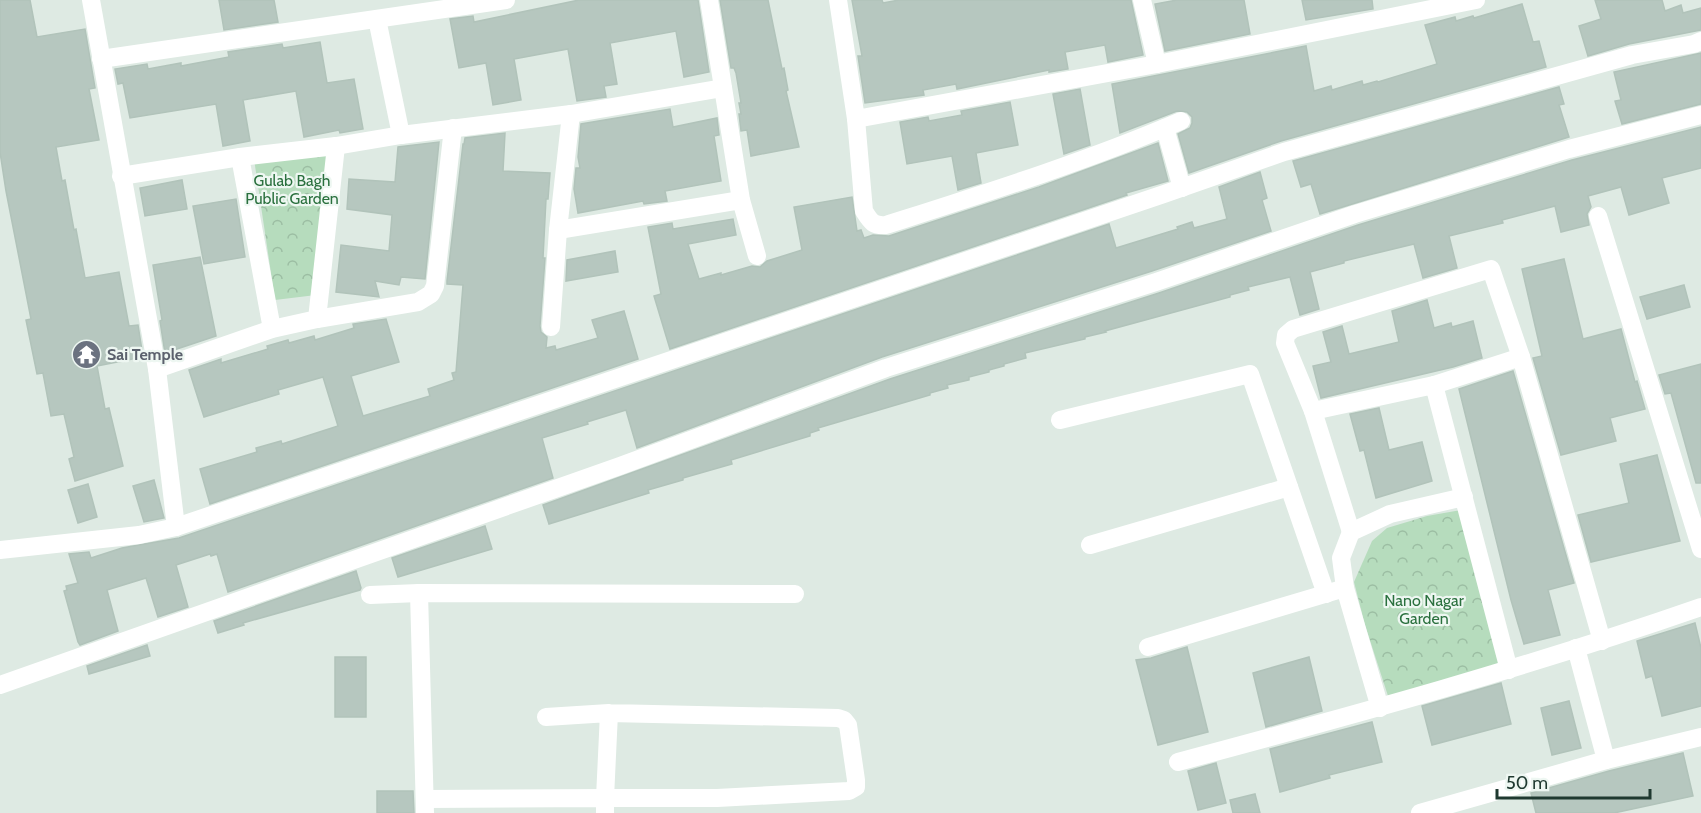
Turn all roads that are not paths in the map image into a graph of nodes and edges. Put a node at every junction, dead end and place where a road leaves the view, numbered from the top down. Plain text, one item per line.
1 (91, 0) edge
2 (506, 0) edge
3 (709, 0) edge
4 (838, 0) edge
5 (1142, 0) edge
6 (1476, 0) edge
7 (377, 19) junction
8 (1701, 41) edge
9 (101, 59) junction
10 (1157, 64) junction
11 (723, 88) junction
12 (571, 114) junction
13 (1701, 115) edge
14 (856, 119) junction
15 (453, 128) junction
16 (401, 135) junction
17 (336, 146) junction
18 (240, 157) junction
19 (121, 176) junction
20 (1182, 188) junction
21 (741, 200) junction
22 (1598, 216) dead end
23 (558, 230) junction
24 (757, 256) dead end
25 (317, 319) junction
26 (551, 327) dead end
27 (272, 329) junction
28 (1521, 357) junction
29 (157, 369) junction
30 (1434, 385) junction
31 (1313, 411) junction
32 (1060, 420) dead end
33 (1289, 487) junction
34 (1464, 497) junction
35 (176, 527) junction
36 (1351, 532) junction
37 (1090, 545) dead end
38 (1701, 549) edge
39 (0, 550) edge
40 (1346, 588) junction
41 (419, 593) junction
42 (795, 594) dead end
43 (1326, 594) junction
44 (370, 595) dead end
45 (1701, 607) edge
46 (1602, 641) junction
47 (1148, 647) dead end
48 (1576, 648) junction
49 (1509, 670) junction
50 (0, 685) edge
51 (1380, 708) junction
52 (609, 713) junction
53 (546, 717) dead end
54 (1701, 737) edge
55 (1606, 760) junction
56 (1178, 762) dead end
57 (717, 805) edge
58 (425, 806) edge
59 (605, 806) edge
60 (1420, 813) edge

1 - 9 street
2 - 7 street
3 - 11 street
4 - 14 street
5 - 10 street
6 - 10 street
7 - 9 street
7 - 16 street
8 - 20 street
9 - 19 street
10 - 14 street
11 - 12 street
11 - 21 street
12 - 15 street
12 - 23 street
13 - 50 street
14 - 20 street
15 - 16 street
15 - 25 street
16 - 17 street
17 - 18 street
17 - 25 street
18 - 19 street
18 - 27 street
19 - 29 street
20 - 35 street
21 - 23 street
21 - 24 street
22 - 38 street
23 - 26 street
25 - 27 street
27 - 29 street
28 - 30 street
28 - 31 street
28 - 46 street
29 - 35 street
30 - 31 street
30 - 34 street
31 - 36 street
32 - 33 street
33 - 37 street
33 - 43 street
34 - 36 street
34 - 49 street
35 - 39 street
36 - 40 street
40 - 43 street
40 - 51 street
41 - 42 street
41 - 44 street
41 - 58 street
43 - 47 street
45 - 46 street
46 - 48 street
48 - 49 street
48 - 55 street
49 - 51 street
51 - 56 street
52 - 53 street
52 - 57 street
52 - 59 street
54 - 55 street
55 - 60 street
57 - 59 street
58 - 59 street

